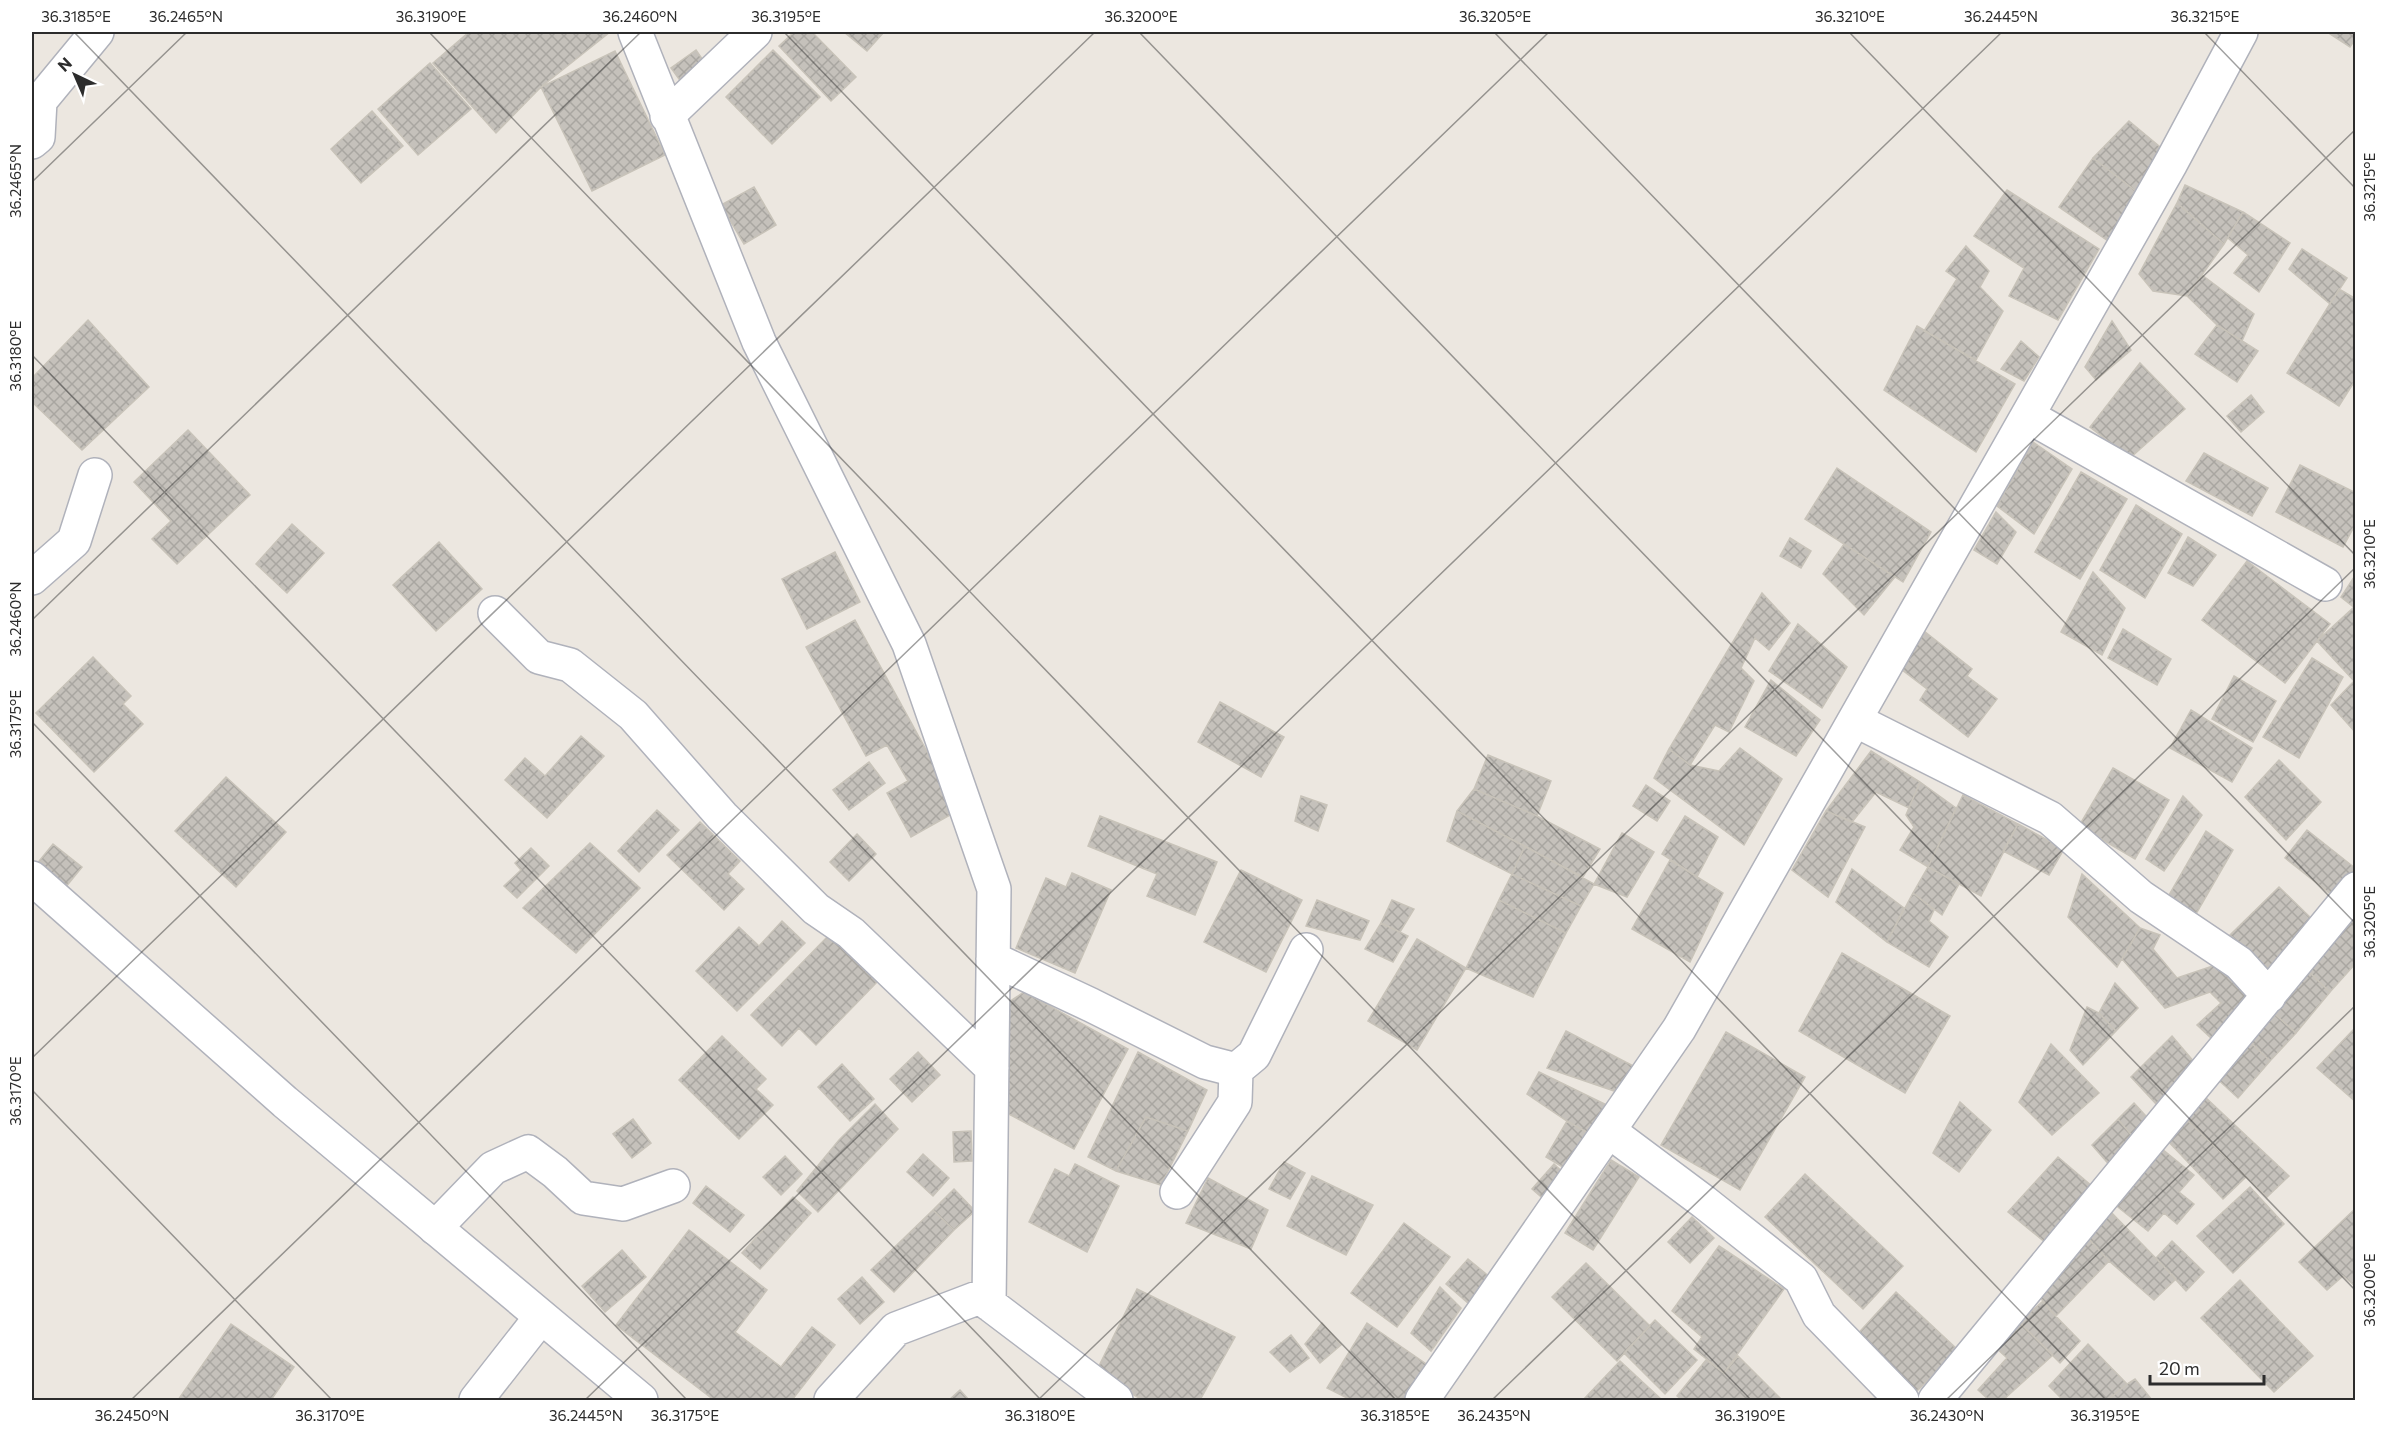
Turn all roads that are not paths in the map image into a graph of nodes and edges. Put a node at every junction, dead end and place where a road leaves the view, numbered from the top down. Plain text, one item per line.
1 (97, 32) edge
2 (635, 32) edge
3 (755, 32) edge
4 (2241, 32) edge
5 (668, 116) junction
6 (32, 142) edge
7 (2028, 416) junction
8 (95, 475) dead end
9 (32, 578) edge
10 (2325, 584) dead end
11 (495, 613) dead end
12 (1855, 720) junction
13 (32, 878) edge
14 (2355, 889) edge
15 (1306, 950) dead end
16 (993, 960) junction
17 (2268, 996) junction
18 (992, 1068) junction
19 (1236, 1070) junction
20 (1609, 1131) junction
21 (673, 1186) dead end
22 (1177, 1192) dead end
23 (435, 1228) junction
24 (989, 1304) junction
25 (541, 1317) junction
26 (476, 1401) edge
27 (641, 1401) edge
28 (831, 1401) edge
29 (1116, 1401) edge
30 (1422, 1401) edge
31 (1902, 1401) edge
32 (1935, 1401) edge

1 - 6 street
2 - 5 street
3 - 5 street
4 - 7 street
5 - 16 street
7 - 10 street
7 - 12 street
8 - 9 street
11 - 18 street
12 - 17 street
12 - 20 street
13 - 23 street
14 - 17 street
15 - 19 street
16 - 18 street
16 - 19 street
17 - 32 street
18 - 24 street
19 - 22 street
20 - 30 street
20 - 31 street
21 - 23 street
23 - 25 street
24 - 28 street
24 - 29 street
25 - 26 street
25 - 27 street

